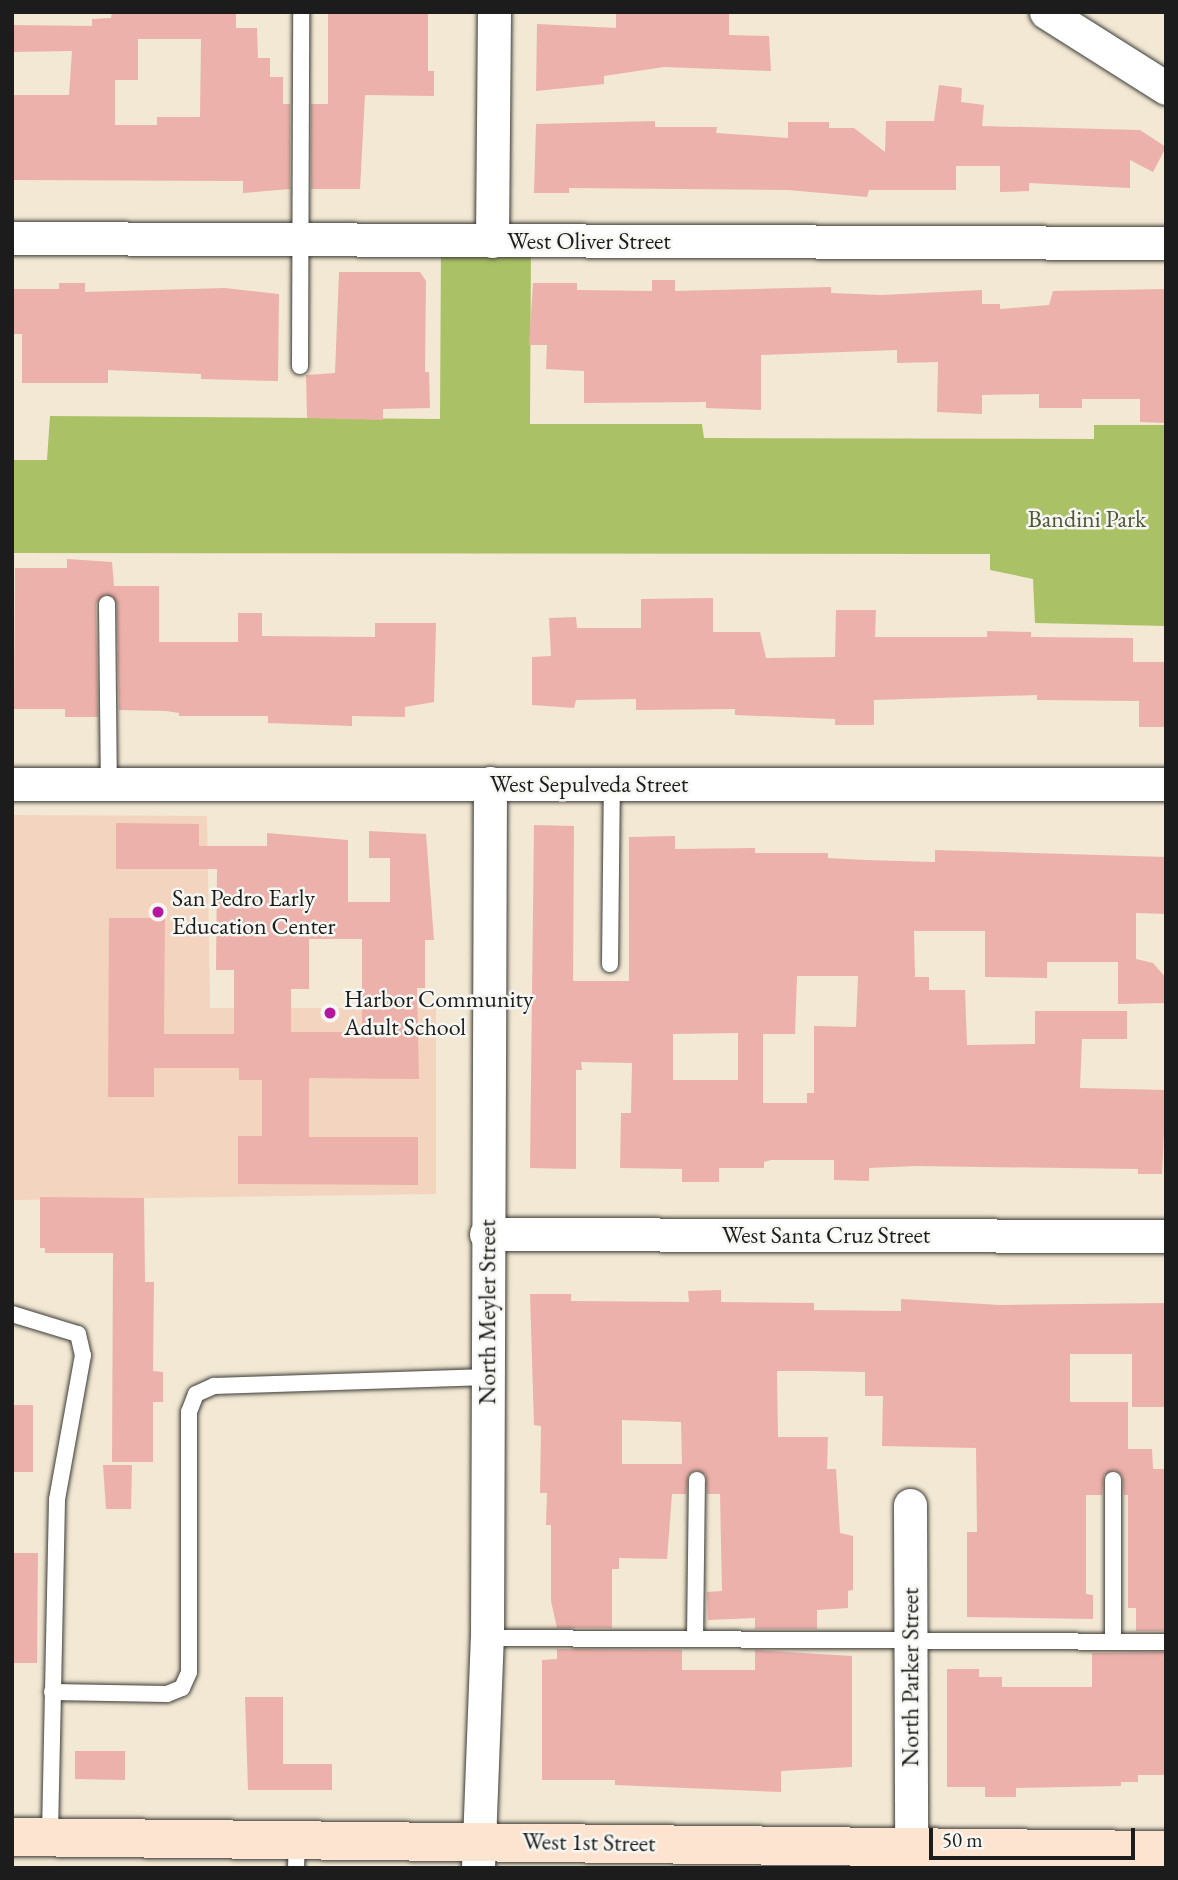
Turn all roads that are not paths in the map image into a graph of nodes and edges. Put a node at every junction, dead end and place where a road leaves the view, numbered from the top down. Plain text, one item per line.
1 (301, 12) edge
2 (494, 12) edge
3 (1046, 12) edge
4 (1166, 88) edge
5 (12, 238) edge
6 (300, 240) junction
7 (492, 241) junction
8 (1166, 243) edge
9 (300, 366) dead end
10 (107, 604) dead end
11 (490, 783) junction
12 (12, 784) edge
13 (109, 784) junction
14 (612, 784) junction
15 (1166, 784) edge
16 (610, 964) dead end
17 (486, 1234) junction
18 (1166, 1236) edge
19 (12, 1314) edge
20 (488, 1377) junction
21 (697, 1480) dead end
22 (1113, 1480) dead end
23 (910, 1505) dead end
24 (487, 1638) junction
25 (695, 1639) junction
26 (910, 1640) junction
27 (1113, 1642) junction
28 (1166, 1642) edge
29 (52, 1692) junction
30 (12, 1838) edge
31 (50, 1838) junction
32 (911, 1849) junction
33 (296, 1853) edge
34 (478, 1854) edge
35 (1156, 1856) edge

1 - 6 lane
2 - 7 street
3 - 4 street
5 - 6 street, West Oliver Street
6 - 7 street, West Oliver Street
6 - 9 lane
7 - 8 street, West Oliver Street
10 - 13 lane
11 - 13 street, West Sepulveda Street
11 - 14 street, West Sepulveda Street
11 - 17 street, North Meyler Street
12 - 13 street, West Sepulveda Street
14 - 15 street, West Sepulveda Street
14 - 16 lane
17 - 18 street, West Santa Cruz Street
17 - 20 street, North Meyler Street
19 - 29 lane
20 - 24 street, North Meyler Street
20 - 29 lane
21 - 25 lane
22 - 27 lane
23 - 26 street, North Parker Street
24 - 25 lane
24 - 34 street, North Meyler Street
25 - 26 lane
26 - 27 lane
26 - 32 street, North Parker Street
27 - 28 lane
29 - 31 lane
30 - 31 street, West 1st Street
31 - 33 street, West 1st Street
32 - 34 street, West 1st Street
32 - 35 street, West 1st Street
33 - 34 street, West 1st Street

